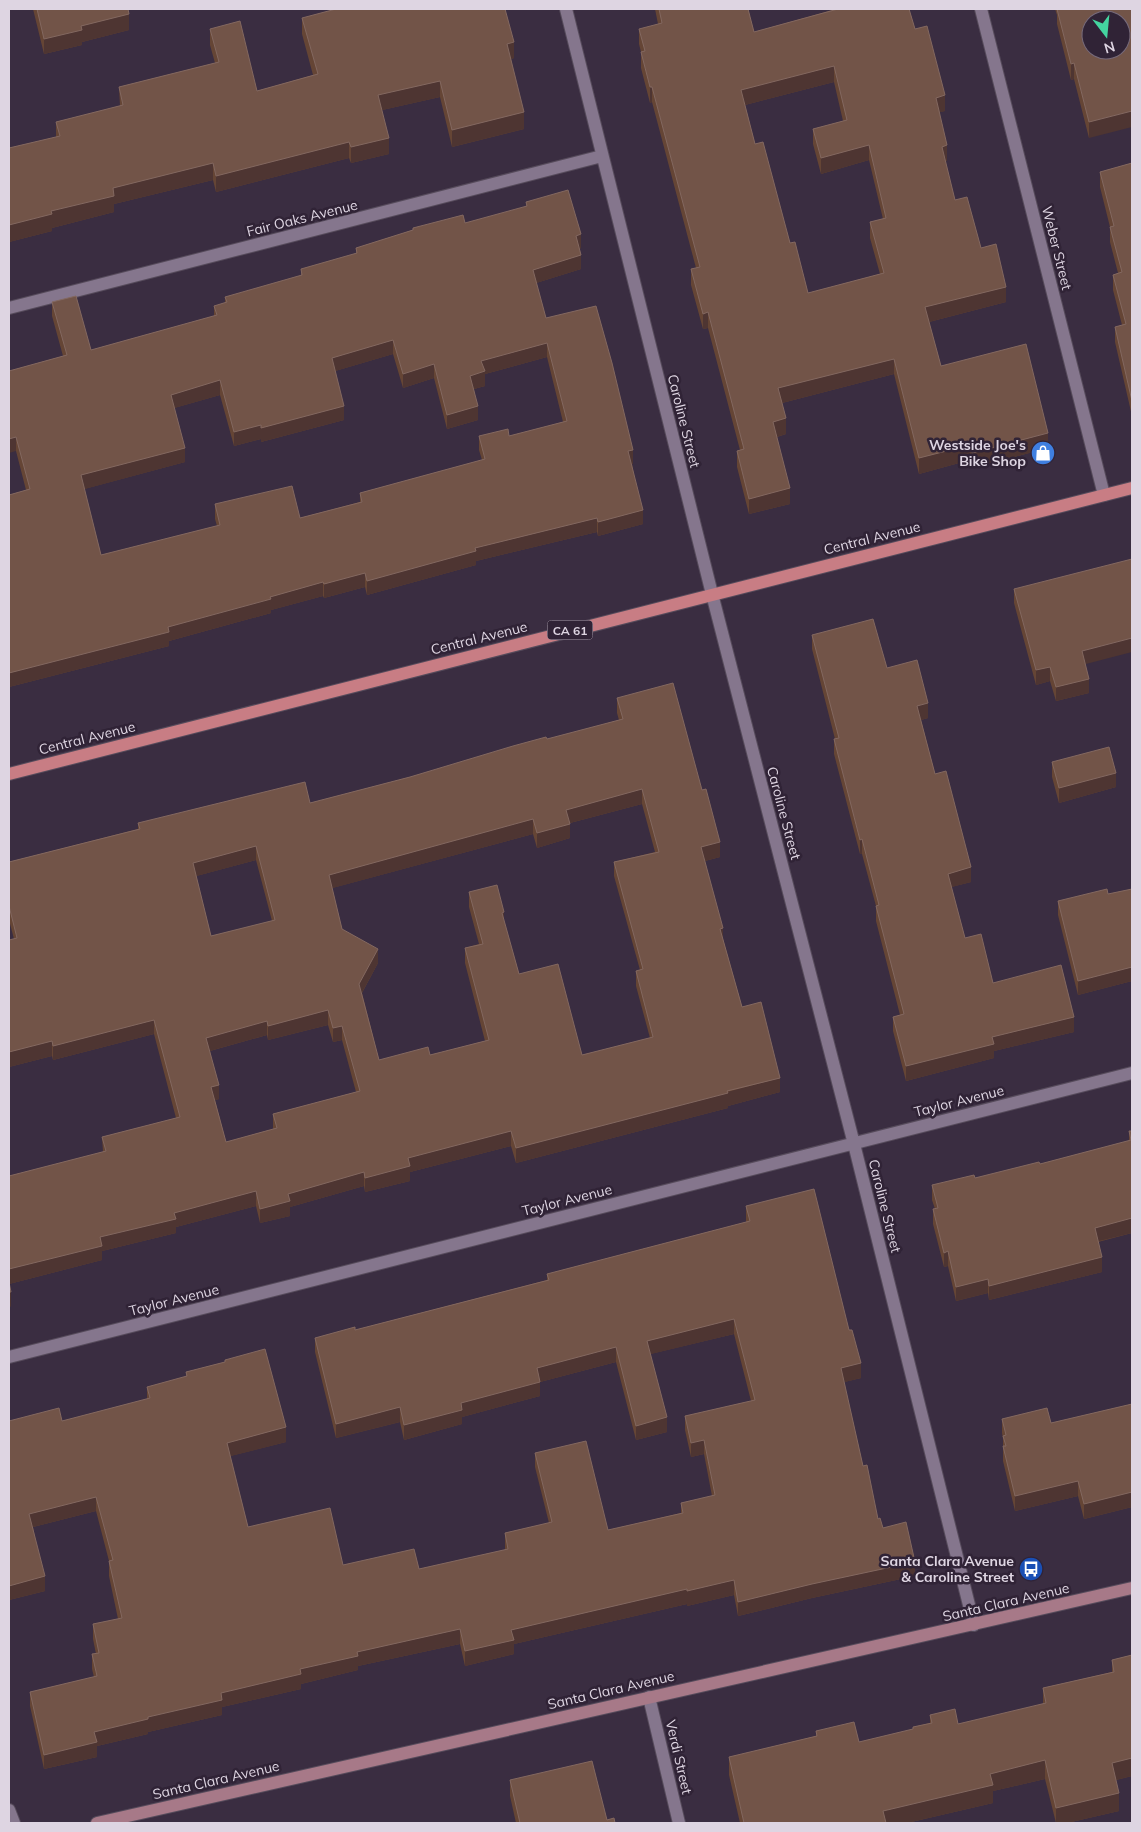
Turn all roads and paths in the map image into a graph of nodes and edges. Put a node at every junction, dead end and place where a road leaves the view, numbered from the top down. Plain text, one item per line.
1 (566, 9) edge
2 (981, 9) edge
3 (602, 156) junction
4 (9, 308) edge
5 (1132, 488) edge
6 (1104, 495) junction
7 (712, 594) junction
8 (9, 774) edge
9 (1132, 1073) edge
10 (854, 1144) junction
11 (9, 1357) edge
12 (1132, 1588) edge
13 (974, 1625) junction
14 (649, 1697) junction
15 (9, 1810) edge
16 (14, 1823) edge
17 (97, 1823) edge
18 (679, 1823) edge

1 - 3 street, Caroline Street
2 - 6 street, Weber Street
3 - 4 street, Fair Oaks Avenue
3 - 7 street, Caroline Street
5 - 6 main road, Central Avenue / CA 61
6 - 7 main road, Central Avenue / CA 61
7 - 8 main road, Central Avenue / CA 61
7 - 10 street, Caroline Street
9 - 10 street, Taylor Avenue
10 - 11 street, Taylor Avenue
10 - 13 street, Caroline Street
12 - 13 street, Santa Clara Avenue
13 - 14 street, Santa Clara Avenue
14 - 17 street, Santa Clara Avenue
14 - 18 street, Verdi Street
15 - 16 street

